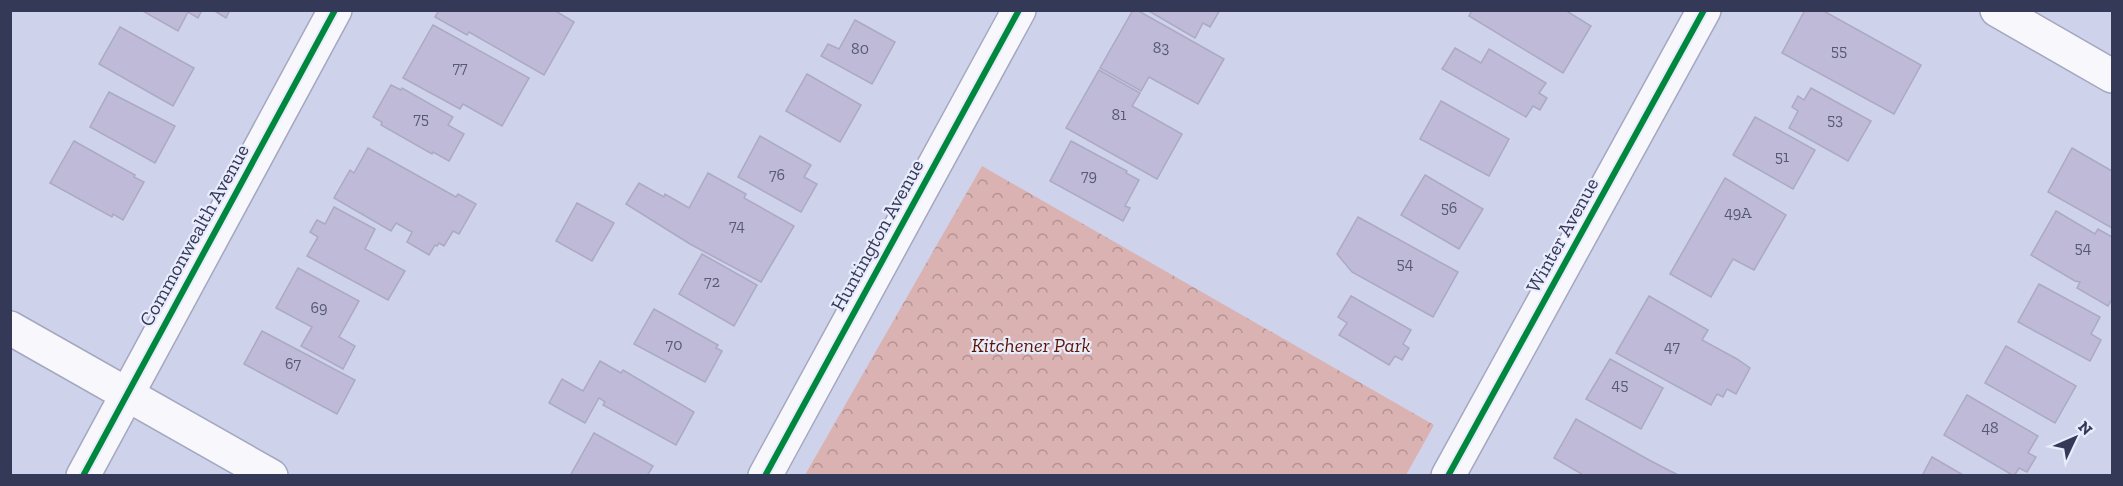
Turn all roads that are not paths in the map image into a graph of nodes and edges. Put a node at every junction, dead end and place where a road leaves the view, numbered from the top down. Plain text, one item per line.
1 (335, 10) edge
2 (1019, 10) edge
3 (1704, 10) edge
4 (1997, 10) edge
5 (2112, 76) edge
6 (10, 328) edge
7 (127, 395) junction
8 (83, 476) edge
9 (271, 476) edge
10 (765, 476) edge
11 (1449, 476) edge

1 - 7 street, Commonwealth Avenue
2 - 10 street, Huntington Avenue
3 - 11 street, Winter Avenue
4 - 5 street
6 - 7 street
7 - 8 street, Commonwealth Avenue
7 - 9 street

